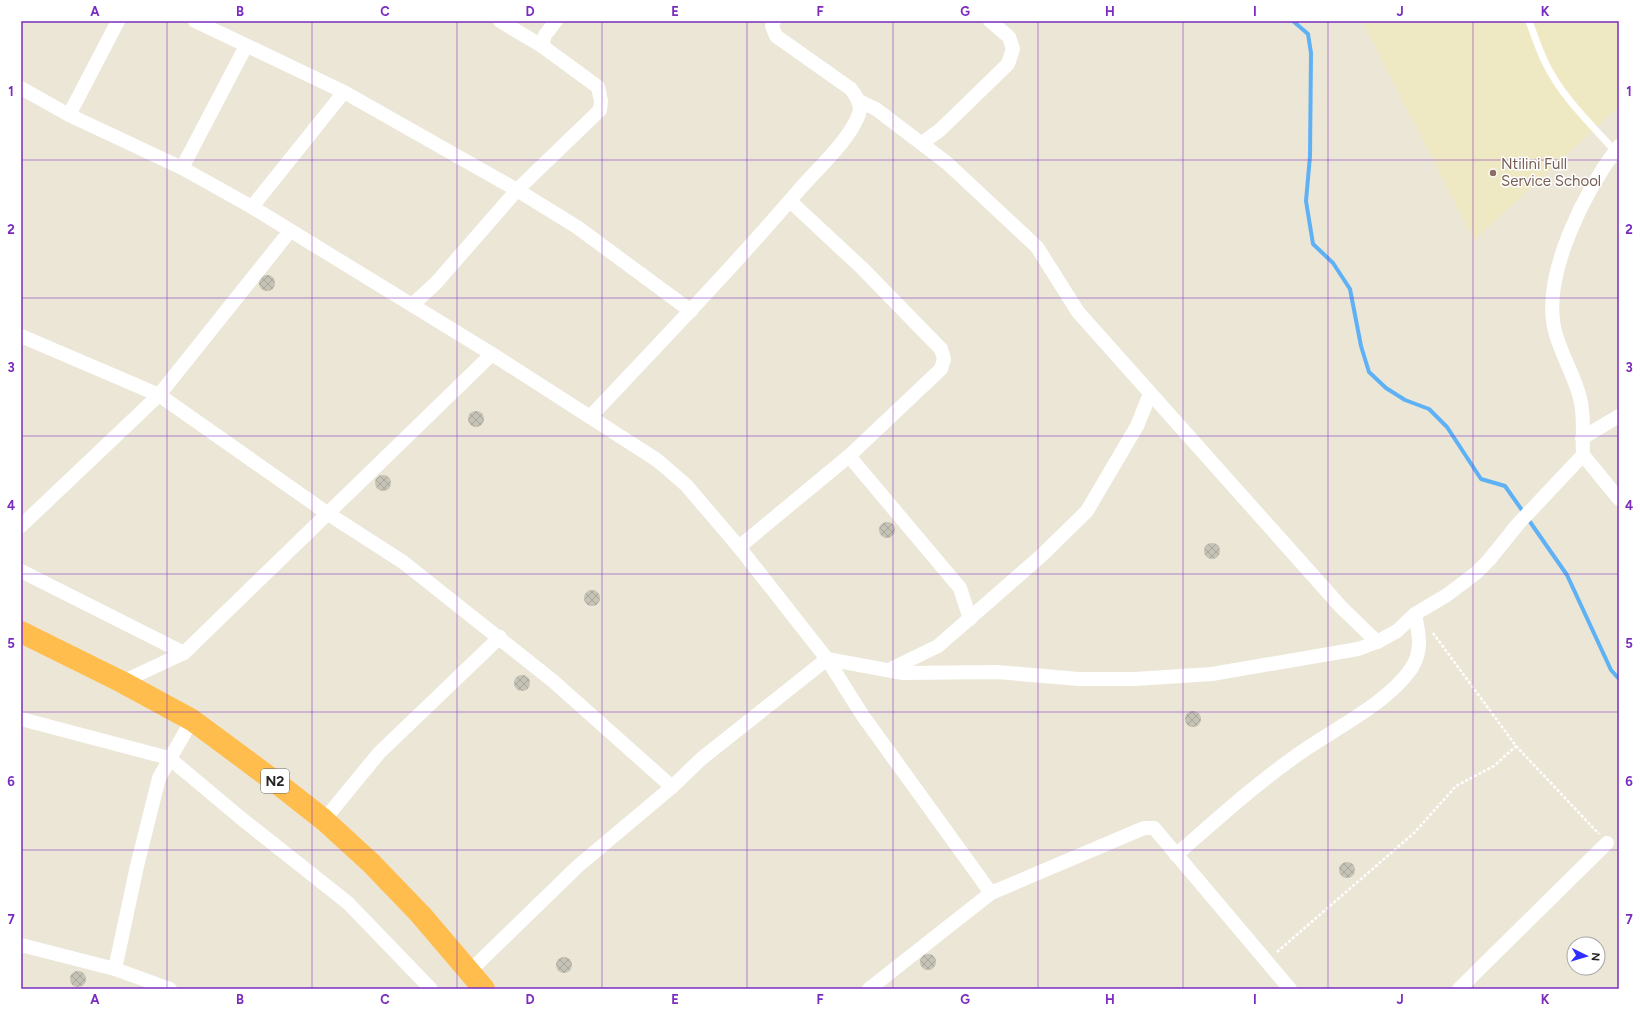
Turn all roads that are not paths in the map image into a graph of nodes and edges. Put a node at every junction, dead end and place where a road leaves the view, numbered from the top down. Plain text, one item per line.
1 (118, 21) edge
2 (195, 21) edge
3 (500, 21) edge
4 (556, 21) edge
5 (774, 21) edge
6 (990, 21) edge
7 (1529, 21) edge
8 (246, 46) junction
9 (542, 46) junction
10 (21, 88) edge
11 (344, 92) junction
12 (859, 101) junction
13 (69, 115) junction
14 (922, 143) junction
15 (1617, 148) edge
16 (182, 168) junction
17 (517, 190) junction
18 (790, 201) junction
19 (252, 207) junction
20 (290, 231) junction
21 (413, 304) junction
22 (691, 311) junction
23 (21, 336) edge
24 (492, 354) junction
25 (1150, 394) junction
26 (159, 395) junction
27 (1619, 416) edge
28 (590, 417) junction
29 (1582, 438) junction
30 (1583, 455) junction
31 (849, 456) junction
32 (1619, 499) edge
33 (327, 513) junction
34 (21, 526) edge
35 (739, 547) junction
36 (21, 571) edge
37 (1415, 614) junction
38 (970, 619) junction
39 (21, 632) edge
40 (500, 637) junction
41 (1377, 642) junction
42 (184, 653) junction
43 (827, 659) junction
44 (889, 670) junction
45 (122, 682) junction
46 (21, 719) edge
47 (192, 720) junction
48 (169, 758) junction
49 (672, 787) junction
50 (324, 820) junction
51 (1607, 843) road end
52 (1176, 855) junction
53 (991, 892) junction
54 (21, 945) edge
55 (116, 968) junction
56 (470, 971) junction
57 (170, 989) edge
58 (431, 989) edge
59 (484, 989) edge
60 (869, 989) edge
61 (1290, 989) edge
62 (1459, 989) edge

1 - 13 street
2 - 8 street
3 - 9 street
4 - 9 street
5 - 12 street
6 - 14 street
7 - 15 lane
8 - 11 street
8 - 16 street
9 - 17 street
10 - 13 street
11 - 17 street
11 - 19 street
12 - 14 street
12 - 18 street
13 - 16 street
14 - 25 street
15 - 29 street
16 - 19 street
17 - 21 street
17 - 22 street
18 - 22 street
18 - 31 street
19 - 20 street
20 - 21 street
20 - 26 street
21 - 24 street
22 - 28 street
23 - 26 street
24 - 28 street
24 - 33 street
25 - 38 street
25 - 41 street
26 - 33 street
26 - 34 street
27 - 29 street
28 - 35 street
29 - 30 street
30 - 32 street
30 - 37 street
31 - 35 street
31 - 38 street
33 - 40 street
33 - 42 street
35 - 43 street
36 - 42 street
37 - 41 street
37 - 52 street
38 - 44 street
39 - 45 highway, N2
40 - 49 street
40 - 50 street
41 - 44 street
42 - 45 street
43 - 44 street
43 - 49 street
43 - 53 street
45 - 47 highway, N2
46 - 48 street
47 - 48 street
47 - 50 highway, N2
48 - 55 street
48 - 58 street
49 - 56 street
50 - 56 highway, N2
51 - 62 street
52 - 53 street
52 - 61 street
53 - 60 street
54 - 55 street
55 - 57 street
56 - 59 highway, N2

